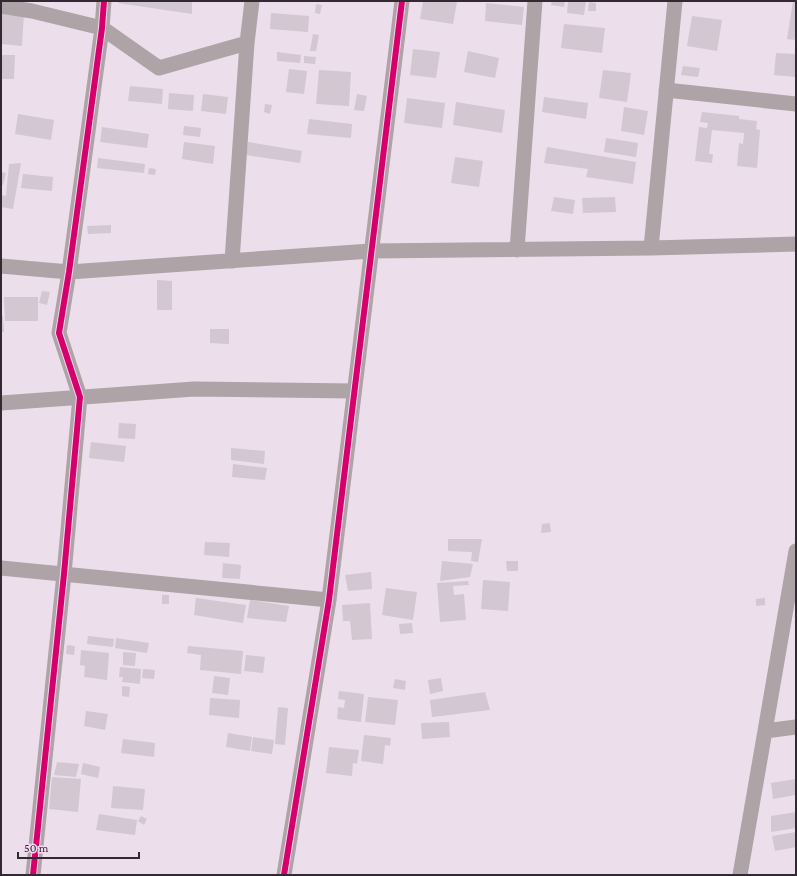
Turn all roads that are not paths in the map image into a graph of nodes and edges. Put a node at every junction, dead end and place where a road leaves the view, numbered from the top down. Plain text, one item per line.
1 (104, 1) edge
2 (252, 1) edge
3 (402, 1) edge
4 (535, 1) edge
5 (675, 1) edge
6 (1, 6) edge
7 (102, 28) junction
8 (247, 43) junction
9 (666, 90) junction
10 (796, 104) edge
11 (796, 244) edge
12 (651, 248) junction
13 (517, 250) junction
14 (371, 251) junction
15 (232, 261) junction
16 (1, 266) edge
17 (70, 272) junction
18 (354, 391) junction
19 (80, 397) junction
20 (1, 403) edge
21 (796, 551) edge
22 (1, 568) edge
23 (64, 574) junction
24 (329, 600) junction
25 (796, 728) edge
26 (766, 731) junction
27 (33, 875) edge
28 (284, 875) edge
29 (740, 875) edge

1 - 7 street
2 - 8 street
3 - 14 street
4 - 13 street
5 - 9 street
6 - 7 street
7 - 8 street
7 - 17 street
8 - 15 street
9 - 10 street
9 - 12 street
11 - 12 street
12 - 13 street
13 - 14 street
14 - 15 street
14 - 18 street
15 - 17 street
16 - 17 street
17 - 19 street
18 - 19 street
18 - 24 street
19 - 20 street
19 - 23 street
21 - 26 street
22 - 23 street
23 - 24 street
23 - 27 street
24 - 28 street
25 - 26 street
26 - 29 street

